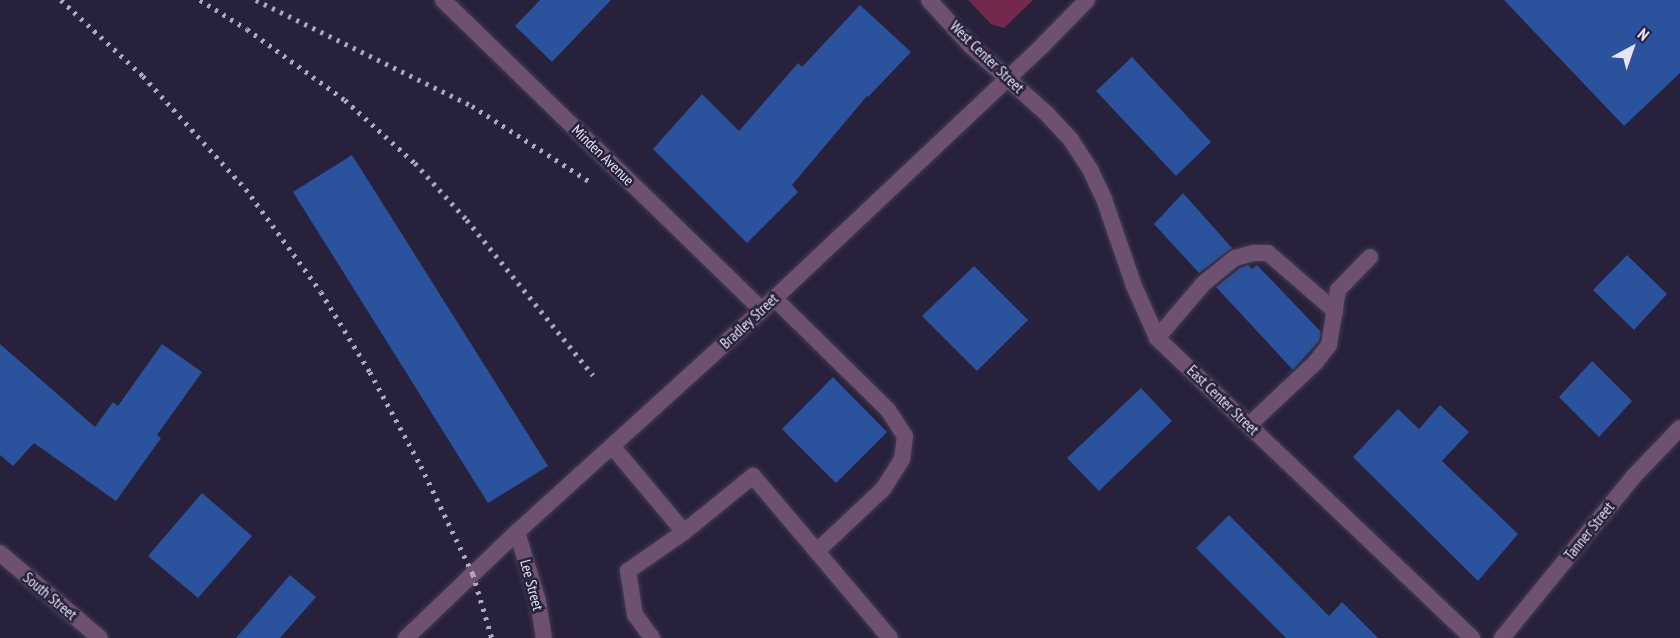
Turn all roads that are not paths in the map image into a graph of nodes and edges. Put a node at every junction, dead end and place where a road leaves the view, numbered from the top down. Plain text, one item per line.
1 (443, 0) edge
2 (929, 0) edge
3 (1087, 0) edge
4 (1008, 78) junction
5 (1046, 113) joint
6 (1370, 257) dead end
7 (768, 304) junction
8 (1335, 311) junction
9 (1157, 338) junction
10 (1249, 425) junction
11 (1680, 428) edge
12 (612, 446) junction
13 (517, 532) junction
14 (684, 532) junction
15 (817, 552) junction
16 (0, 554) edge
17 (100, 638) edge
18 (406, 638) edge
19 (544, 638) edge
20 (652, 638) edge
21 (890, 638) edge
22 (1472, 638) edge
23 (1502, 638) edge

1 - 7 street, Minden Avenue
2 - 4 street, West Center Street
3 - 4 street, Bradley Street
4 - 5 street, West Center Street
4 - 7 street, Bradley Street
5 - 9 street, East Center Street
6 - 8 street
7 - 12 street, Bradley Street
7 - 15 street, Minden Avenue
8 - 9 street
8 - 10 street
9 - 10 street, East Center Street
10 - 22 street, East Center Street
11 - 23 street, Tanner Street
12 - 13 street, Bradley Street
12 - 14 street
13 - 18 street, Bradley Street
13 - 19 street, Lee Street
14 - 15 street
14 - 20 street
15 - 21 street
16 - 17 street, South Street

